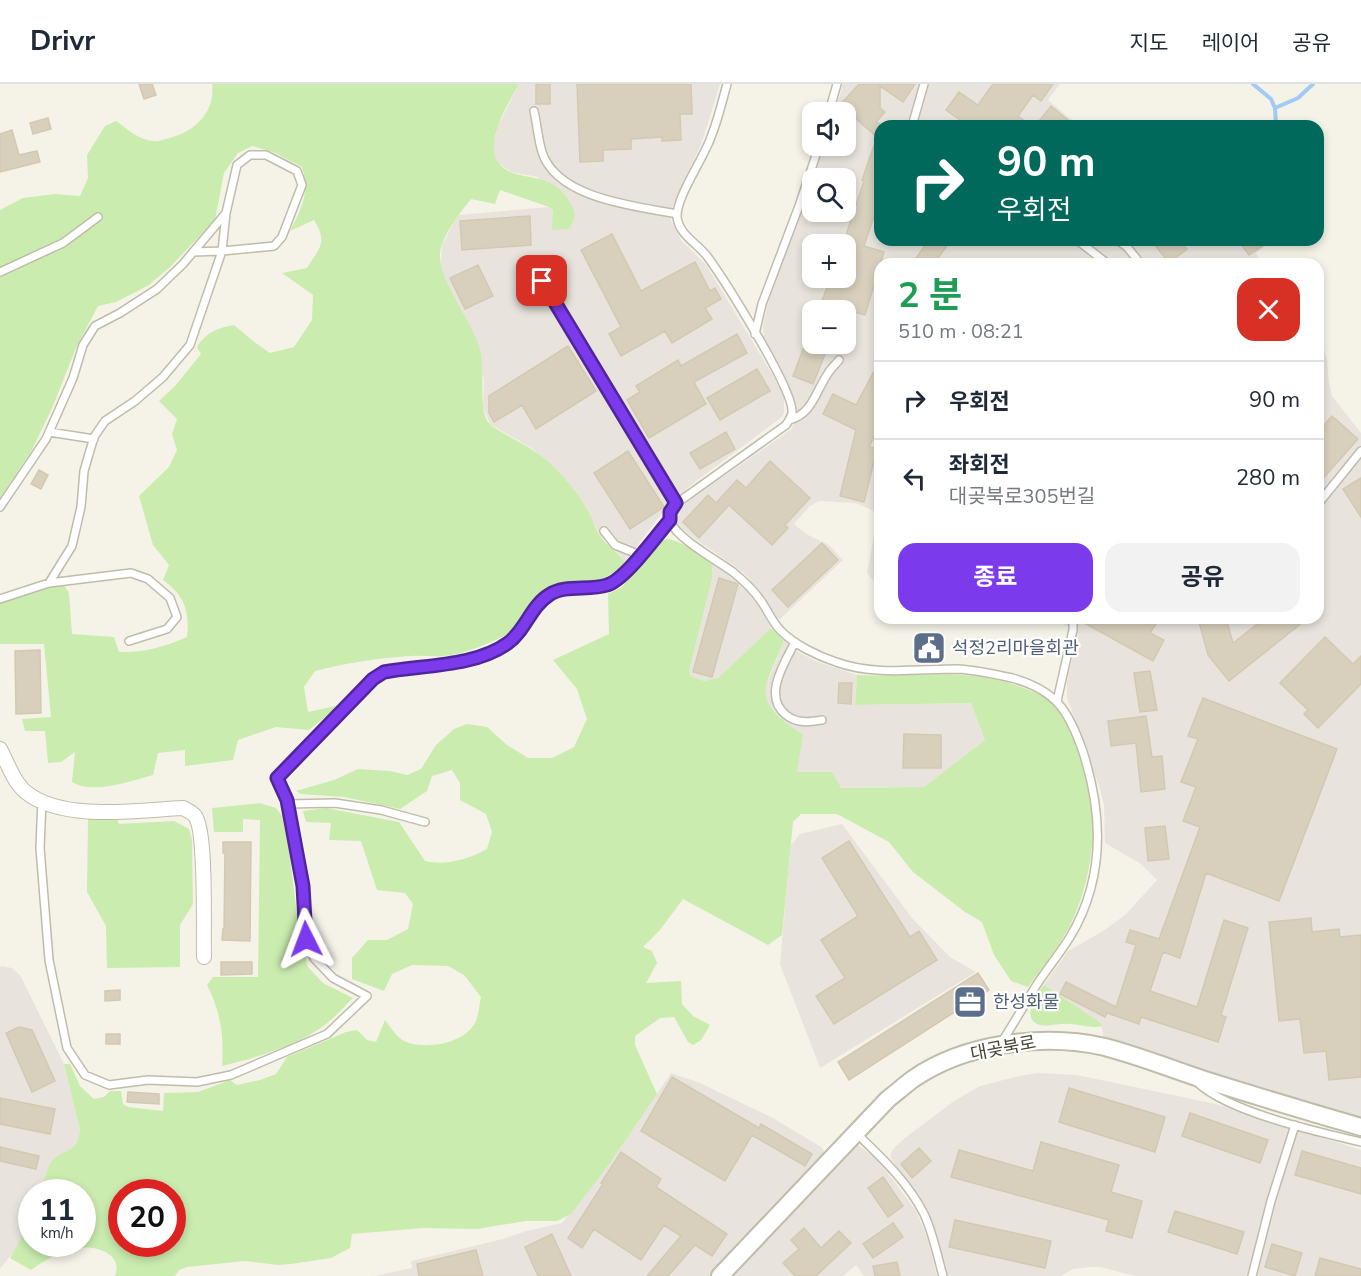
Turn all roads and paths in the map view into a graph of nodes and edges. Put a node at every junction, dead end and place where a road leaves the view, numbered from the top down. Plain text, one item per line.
1 (727, 84) edge
2 (837, 84) edge
3 (924, 84) edge
4 (832, 102) edge
5 (534, 111) dead end
6 (914, 120) edge
7 (816, 156) edge
8 (226, 213) junction
9 (677, 214) junction
10 (98, 217) dead end
11 (1085, 246) edge
12 (1126, 246) edge
13 (222, 251) junction
14 (194, 252) junction
15 (1100, 258) edge
16 (1136, 258) edge
17 (0, 272) edge
18 (542, 281) dead end
19 (755, 334) junction
20 (839, 360) dead end
21 (789, 420) junction
22 (49, 432) junction
23 (94, 439) junction
24 (1361, 452) edge
25 (1324, 497) edge
26 (676, 503) junction
27 (0, 507) edge
28 (670, 520) junction
29 (604, 531) dead end
30 (640, 555) junction
31 (49, 583) junction
32 (0, 599) edge
33 (1073, 624) edge
34 (129, 641) dead end
35 (795, 642) junction
36 (1057, 701) junction
37 (822, 720) dead end
38 (0, 750) edge
39 (42, 800) junction
40 (287, 804) junction
41 (425, 822) dead end
42 (204, 957) dead end
43 (1000, 1045) junction
44 (1189, 1075) junction
45 (1295, 1125) junction
46 (1361, 1127) edge
47 (856, 1133) junction
48 (1361, 1142) edge
49 (720, 1276) edge
50 (943, 1276) edge
51 (1252, 1276) edge

1 - 9 lane
2 - 4 lane
3 - 6 lane
5 - 9 lane
7 - 19 lane
8 - 13 lane
8 - 13 lane
8 - 14 lane
9 - 19 lane
10 - 17 lane
11 - 15 lane
12 - 16 lane
13 - 14 lane
13 - 23 lane
14 - 22 lane
18 - 26 lane
19 - 21 lane
20 - 21 lane
21 - 26 lane
22 - 23 lane
22 - 27 lane
23 - 31 lane
24 - 25 lane
26 - 28 lane
28 - 30 lane
28 - 35 lane
29 - 30 lane
30 - 40 lane
31 - 32 lane
31 - 34 lane
33 - 36 lane
35 - 36 lane
35 - 37 lane
36 - 43 lane
38 - 39 street
39 - 40 lane
39 - 42 street
40 - 41 lane
43 - 44 street, 대곶북로
43 - 47 street, 대곶북로
44 - 45 lane
44 - 46 street, 대곶북로
45 - 48 lane
45 - 51 lane
47 - 49 street, 대곶북로
47 - 50 lane

